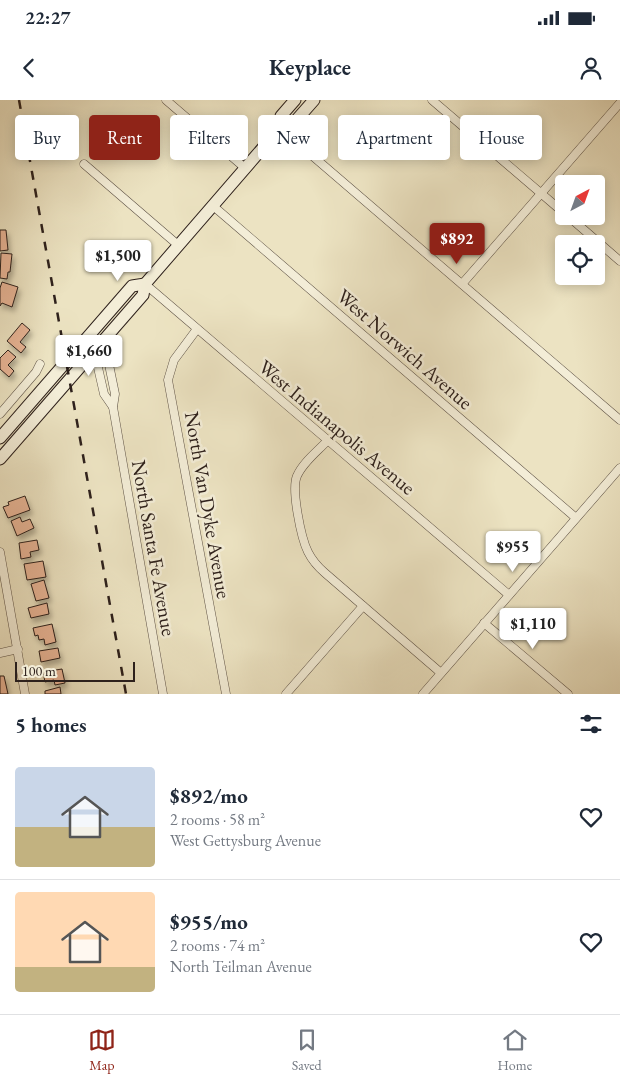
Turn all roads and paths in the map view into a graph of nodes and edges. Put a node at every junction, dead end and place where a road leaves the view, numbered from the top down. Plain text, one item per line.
1 (166, 100) edge
2 (295, 100) edge
3 (314, 100) edge
4 (432, 100) edge
5 (619, 101) edge
6 (282, 115) edge
7 (301, 115) edge
8 (258, 153) edge
9 (317, 160) edge
10 (84, 164) dead end
11 (245, 168) junction
12 (541, 194) junction
13 (212, 205) junction
14 (555, 206) edge
15 (578, 225) edge
16 (178, 245) junction
17 (620, 261) edge
18 (145, 284) junction
19 (462, 284) junction
20 (110, 312) junction
21 (196, 329) junction
22 (104, 340) junction
23 (94, 350) junction
24 (40, 364) dead end
25 (113, 407) junction
26 (0, 414) edge
27 (620, 420) edge
28 (0, 438) edge
29 (328, 440) junction
30 (0, 459) edge
31 (620, 468) edge
32 (576, 518) junction
33 (0, 552) edge
34 (509, 595) junction
35 (362, 606) junction
36 (484, 623) junction
37 (18, 650) junction
38 (0, 653) edge
39 (441, 673) junction
40 (25, 694) edge
41 (163, 694) edge
42 (226, 694) edge
43 (286, 694) edge
44 (422, 694) edge
45 (568, 694) edge

1 - 11 street
2 - 6 main road
3 - 7 main road
4 - 12 street
5 - 12 street
8 - 11 main road
9 - 19 street
10 - 16 street
11 - 13 main road
12 - 14 street
12 - 19 street
13 - 16 main road
13 - 32 street, West Norwich Avenue
15 - 17 street
16 - 18 main road
18 - 20 main road
18 - 21 street, West Indianapolis Avenue
18 - 22 main road
19 - 27 street
20 - 23 main road
20 - 28 main road
21 - 29 street, West Indianapolis Avenue
21 - 42 street, North Van Dyke Avenue
22 - 23 main road
22 - 25 street, North Santa Fe Avenue
23 - 25 street, North Santa Fe Avenue
23 - 30 main road
24 - 26 street
25 - 41 street, North Santa Fe Avenue
29 - 34 street, West Indianapolis Avenue
29 - 35 street
31 - 32 street
32 - 34 street
33 - 37 street
34 - 36 street
35 - 39 street
35 - 43 street
36 - 39 street
36 - 45 street
37 - 38 street
37 - 40 street
39 - 44 street

